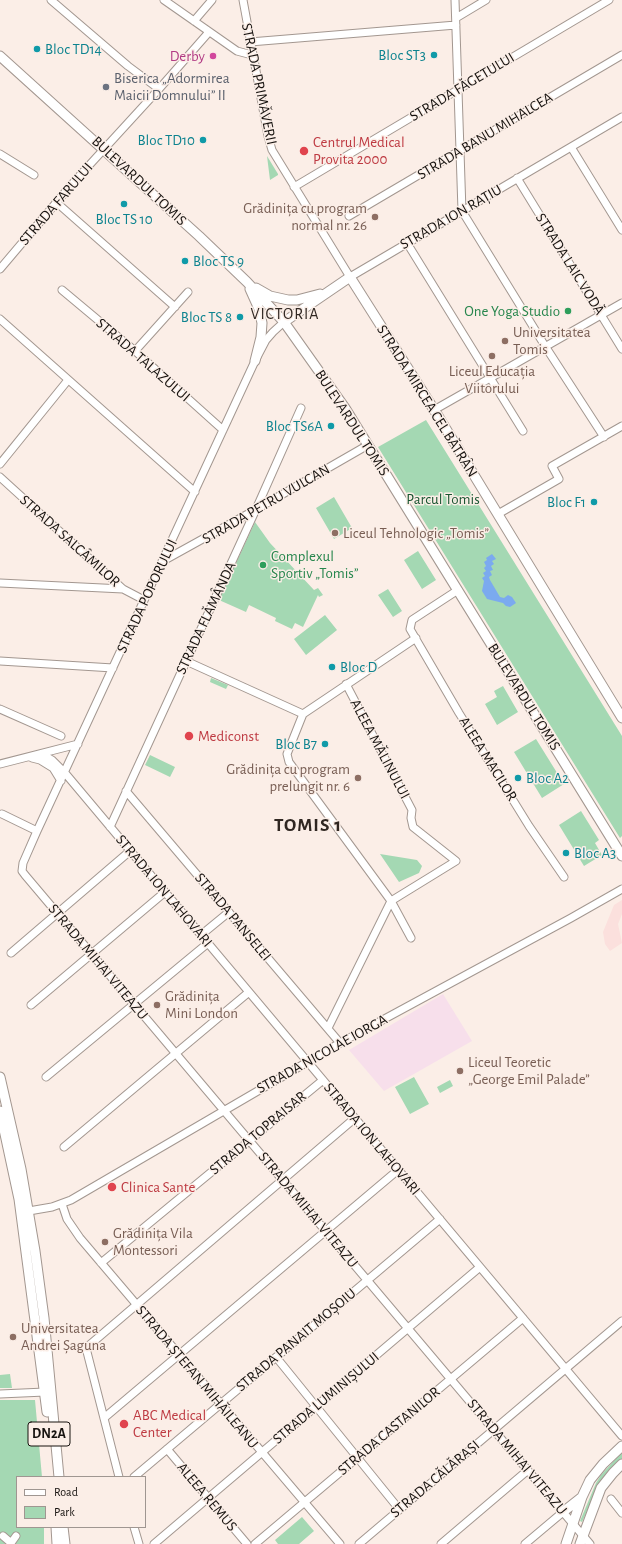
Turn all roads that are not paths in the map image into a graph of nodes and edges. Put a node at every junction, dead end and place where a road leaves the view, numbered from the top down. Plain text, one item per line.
1 (52, 0) edge
2 (164, 0) edge
3 (212, 0) edge
4 (243, 0) edge
5 (455, 0) edge
6 (486, 0) edge
7 (609, 0) edge
8 (194, 21) junction
9 (456, 21) junction
10 (209, 32) junction
11 (250, 42) junction
12 (252, 55) junction
13 (622, 55) edge
14 (0, 56) edge
15 (159, 89) junction
16 (458, 89) junction
17 (622, 117) edge
18 (571, 147) junction
19 (104, 149) junction
20 (460, 151) junction
21 (0, 154) edge
22 (34, 175) dead end
23 (517, 178) junction
24 (294, 187) junction
25 (56, 202) junction
26 (462, 211) junction
27 (349, 216) dead end
28 (622, 230) edge
29 (407, 243) junction
30 (0, 269) edge
31 (350, 277) junction
32 (247, 282) junction
33 (62, 290) dead end
34 (330, 290) junction
35 (188, 292) dead end
36 (622, 303) edge
37 (175, 307) junction
38 (601, 315) junction
39 (0, 319) edge
40 (284, 322) junction
41 (545, 346) junction
42 (622, 349) edge
43 (135, 351) junction
44 (255, 361) junction
45 (490, 378) junction
46 (68, 380) junction
47 (301, 408) dead end
48 (434, 410) junction
49 (622, 426) edge
50 (223, 430) junction
51 (523, 431) dead end
52 (604, 437) junction
53 (368, 445) junction
54 (0, 464) edge
55 (0, 477) edge
56 (194, 492) junction
57 (255, 510) junction
58 (498, 514) junction
59 (163, 561) junction
60 (0, 584) edge
61 (123, 589) junction
62 (458, 590) junction
63 (144, 600) junction
64 (416, 638) junction
65 (0, 661) edge
66 (186, 661) junction
67 (113, 668) junction
68 (346, 684) junction
69 (0, 709) edge
70 (303, 714) junction
71 (622, 718) edge
72 (61, 736) dead end
73 (78, 744) junction
74 (42, 754) junction
75 (30, 757) junction
76 (0, 764) edge
77 (65, 773) junction
78 (61, 781) junction
79 (126, 791) junction
80 (2, 814) dead end
81 (110, 827) junction
82 (38, 831) junction
83 (130, 851) junction
84 (622, 856) edge
85 (25, 875) joint
86 (564, 877) dead end
87 (622, 889) edge
88 (165, 892) junction
89 (391, 901) junction
90 (229, 912) junction
91 (57, 914) junction
92 (201, 935) junction
93 (411, 938) dead end
94 (208, 943) junction
95 (11, 953) dead end
96 (92, 955) junction
97 (249, 992) junction
98 (134, 1004) junction
99 (31, 1005) dead end
100 (328, 1028) junction
101 (340, 1043) junction
102 (176, 1054) junction
103 (308, 1062) junction
104 (0, 1077) edge
105 (46, 1077) dead end
106 (323, 1080) junction
107 (0, 1111) edge
108 (224, 1111) junction
109 (355, 1118) junction
110 (249, 1140) junction
111 (64, 1147) dead end
112 (398, 1170) junction
113 (282, 1180) junction
114 (62, 1204) junction
115 (24, 1212) junction
116 (440, 1219) junction
117 (326, 1231) junction
118 (101, 1263) junction
119 (480, 1267) junction
120 (367, 1280) junction
121 (136, 1305) junction
122 (523, 1318) junction
123 (622, 1321) edge
124 (408, 1328) junction
125 (179, 1355) junction
126 (276, 1357) junction
127 (566, 1369) junction
128 (451, 1379) junction
129 (45, 1392) junction
130 (0, 1394) edge
131 (221, 1404) junction
132 (316, 1406) junction
133 (104, 1418) junction
134 (494, 1430) junction
135 (622, 1436) edge
136 (622, 1446) edge
137 (167, 1449) junction
138 (262, 1452) junction
139 (358, 1458) junction
140 (622, 1464) edge
141 (528, 1470) junction
142 (53, 1476) edge
143 (59, 1476) edge
144 (119, 1476) edge
145 (135, 1476) edge
146 (582, 1497) junction
147 (208, 1498) junction
148 (611, 1500) dead end
149 (305, 1502) junction
150 (399, 1509) junction
151 (563, 1512) junction
152 (622, 1513) edge
153 (573, 1523) junction
154 (56, 1528) edge
155 (63, 1528) edge
156 (134, 1528) edge
157 (3, 1536) dead end
158 (16, 1536) dead end
159 (582, 1540) edge
160 (11, 1543) edge
161 (57, 1544) edge
162 (65, 1544) edge
163 (139, 1544) edge
164 (154, 1544) edge
165 (247, 1544) edge
166 (255, 1544) edge
167 (340, 1544) edge
168 (358, 1544) edge
169 (441, 1544) edge
170 (525, 1544) edge
171 (566, 1544) edge
172 (590, 1544) edge

1 - 15 street
2 - 8 street
3 - 8 street
4 - 11 street, STRADA PRIMĂVERII
5 - 9 street
6 - 9 street
7 - 16 street, STRADA FĂGETULUI
8 - 10 street
9 - 11 street
9 - 16 street
10 - 12 street
10 - 15 street, STRADA FARULUI
11 - 12 street, STRADA PRIMĂVERII
12 - 24 street, STRADA PRIMĂVERII
13 - 20 street, STRADA BANU MIHALCEA
14 - 19 main road, BULEVARDUL TOMIS
15 - 19 street, STRADA FARULUI
16 - 20 street
16 - 24 street, STRADA FĂGETULUI
17 - 18 street, STRADA ION RAȚIU
18 - 23 street, STRADA ION RAȚIU
18 - 28 street
19 - 25 street, STRADA FARULUI
19 - 32 main road, BULEVARDUL TOMIS
20 - 26 street
20 - 27 street, STRADA BANU MIHALCEA
21 - 22 street
23 - 26 street, STRADA ION RAȚIU
23 - 38 street, STRADA LAIC VODĂ
24 - 31 street, STRADA MIRCEA CEL BĂTRÂN
25 - 30 street, STRADA FARULUI
25 - 37 street
26 - 29 street, STRADA ION RAȚIU
26 - 41 street
29 - 31 street, STRADA ION RAȚIU
29 - 45 street
31 - 34 main road, STRADA ION RAȚIU
31 - 48 main road, STRADA MIRCEA CEL BĂTRÂN
32 - 34 main road
32 - 40 main road, BULEVARDUL TOMIS
32 - 44 main road
33 - 43 street, STRADA TALAZULUI
34 - 40 main road, STRADA ION RAȚIU
35 - 37 street
36 - 38 street
37 - 43 street
38 - 41 street
38 - 42 street, STRADA LAIC VODĂ
39 - 46 street
40 - 44 street, STRADA POPORULUI
40 - 53 main road, BULEVARDUL TOMIS
41 - 45 street
41 - 52 street
43 - 50 street, STRADA TALAZULUI
44 - 50 street, STRADA POPORULUI
45 - 48 street
45 - 51 street
46 - 54 street
46 - 56 street
47 - 57 street, STRADA FLĂMÂNDA
48 - 58 main road, STRADA MIRCEA CEL BĂTRÂN
49 - 52 street
50 - 56 street, STRADA POPORULUI
52 - 58 street
53 - 57 street, STRADA PETRU VULCAN
53 - 62 main road, BULEVARDUL TOMIS
55 - 61 street, STRADA SALCÂMILOR
56 - 59 street, STRADA POPORULUI
57 - 59 street, STRADA PETRU VULCAN
57 - 66 street, STRADA FLĂMÂNDA
58 - 71 main road, STRADA MIRCEA CEL BĂTRÂN
59 - 63 street, STRADA POPORULUI
60 - 61 street
61 - 63 street, STRADA SALCÂMILOR
62 - 64 street
62 - 84 main road, BULEVARDUL TOMIS
63 - 67 street, STRADA POPORULUI
64 - 68 street, ALEEA MĂLINULUI
64 - 86 street, ALEEA MACILOR
65 - 67 street
66 - 70 street
66 - 79 street, STRADA FLĂMÂNDA
67 - 73 street, STRADA POPORULUI
68 - 70 street, ALEEA MĂLINULUI
68 - 89 street, ALEEA MĂLINULUI
69 - 72 street
70 - 89 street
73 - 74 street
73 - 77 street, STRADA POPORULUI
74 - 75 street
74 - 77 street, STRADA ION LAHOVARI
75 - 76 street
75 - 78 street
77 - 78 street, STRADA POPORULUI
77 - 81 street, STRADA ION LAHOVARI
78 - 82 street, STRADA POPORULUI
79 - 81 street, STRADA FLĂMÂNDA
79 - 90 street, STRADA PANSELEI
80 - 82 street
81 - 83 street, STRADA ION LAHOVARI
82 - 85 street, STRADA POPORULUI
83 - 88 street, STRADA ION LAHOVARI
83 - 91 street
85 - 91 street, STRADA MIHAI VITEAZU
87 - 101 street, STRADA NICOLAE IORGA
88 - 92 street, STRADA ION LAHOVARI
88 - 96 street
89 - 93 street
89 - 100 street
90 - 92 street
90 - 100 street, STRADA PANSELEI
91 - 95 street
91 - 96 street, STRADA MIHAI VITEAZU
92 - 94 street, STRADA ION LAHOVARI
94 - 97 street, STRADA ION LAHOVARI
94 - 98 street
96 - 98 street, STRADA MIHAI VITEAZU
96 - 99 street
97 - 102 street
97 - 103 street, STRADA ION LAHOVARI
98 - 102 street, STRADA MIHAI VITEAZU
98 - 105 street
100 - 101 street, STRADA PANSELEI
101 - 103 street, STRADA NICOLAE IORGA
102 - 108 street, STRADA MIHAI VITEAZU
102 - 111 street
103 - 106 street, STRADA ION LAHOVARI
103 - 108 street, STRADA NICOLAE IORGA
104 - 115 main road, DN2A
106 - 109 street, STRADA ION LAHOVARI
106 - 110 street, STRADA TOPRAISAR
107 - 115 main road, DN2A
108 - 110 street, STRADA MIHAI VITEAZU
108 - 114 street, STRADA NICOLAE IORGA
109 - 112 street, STRADA ION LAHOVARI
109 - 113 street
110 - 113 street, STRADA MIHAI VITEAZU
110 - 118 street, STRADA TOPRAISAR
112 - 116 street, STRADA ION LAHOVARI
112 - 117 street
113 - 117 street, STRADA MIHAI VITEAZU
113 - 121 street
114 - 115 street, STRADA NICOLAE IORGA
114 - 118 street, STRADA ȘTEFAN MIHĂILEANU
115 - 129 main road, DN2A
115 - 143 main road, DN2A
116 - 119 street, STRADA ION LAHOVARI
116 - 120 street, STRADA PANAIT MOȘOIU
117 - 120 street, STRADA MIHAI VITEAZU
117 - 125 street
118 - 121 street, STRADA ȘTEFAN MIHĂILEANU
119 - 122 street, STRADA ION LAHOVARI
119 - 124 street, STRADA LUMINIȘULUI
120 - 124 street, STRADA MIHAI VITEAZU
120 - 126 street, STRADA PANAIT MOȘOIU
121 - 125 street, STRADA ȘTEFAN MIHĂILEANU
121 - 133 street
122 - 127 street, STRADA ION LAHOVARI
122 - 128 street, STRADA CASTANILOR
123 - 127 street, STRADA CĂLĂRAȘI
124 - 128 street, STRADA MIHAI VITEAZU
124 - 132 street, STRADA LUMINIȘULUI
125 - 131 street, STRADA ȘTEFAN MIHĂILEANU
125 - 133 street
126 - 131 street, STRADA PANAIT MOȘOIU
126 - 132 street
127 - 134 street, STRADA CĂLĂRAȘI
127 - 135 street, STRADA ION LAHOVARI
128 - 134 street, STRADA MIHAI VITEAZU
128 - 139 street, STRADA CASTANILOR
129 - 130 street
129 - 142 main road, DN2A
131 - 137 street, STRADA PANAIT MOȘOIU
131 - 138 street, STRADA ȘTEFAN MIHĂILEANU
132 - 138 street, STRADA LUMINIȘULUI
132 - 139 street
133 - 144 street
134 - 141 street, STRADA MIHAI VITEAZU
134 - 150 street, STRADA CĂLĂRAȘI
136 - 146 main road
137 - 145 street, STRADA PANAIT MOȘOIU
137 - 147 street, ALEEA REMUS
138 - 147 street, STRADA LUMINIȘULUI
138 - 149 street, STRADA ȘTEFAN MIHĂILEANU
139 - 149 street, STRADA CASTANILOR
139 - 150 street
140 - 159 main road
141 - 151 street, STRADA MIHAI VITEAZU
141 - 169 street
146 - 151 main road
146 - 153 main road
147 - 164 street, STRADA LUMINIȘULUI
147 - 165 street, ALEEA REMUS
148 - 152 street
149 - 166 street, STRADA CASTANILOR
149 - 167 street, STRADA ȘTEFAN MIHĂILEANU
150 - 168 street, STRADA CĂLĂRAȘI
151 - 153 street, STRADA MIHAI VITEAZU
151 - 170 street
153 - 159 street, STRADA MIHAI VITEAZU
153 - 171 main road
154 - 161 main road
155 - 162 main road
156 - 163 street
157 - 160 street
158 - 160 street
159 - 172 street, STRADA MIHAI VITEAZU

